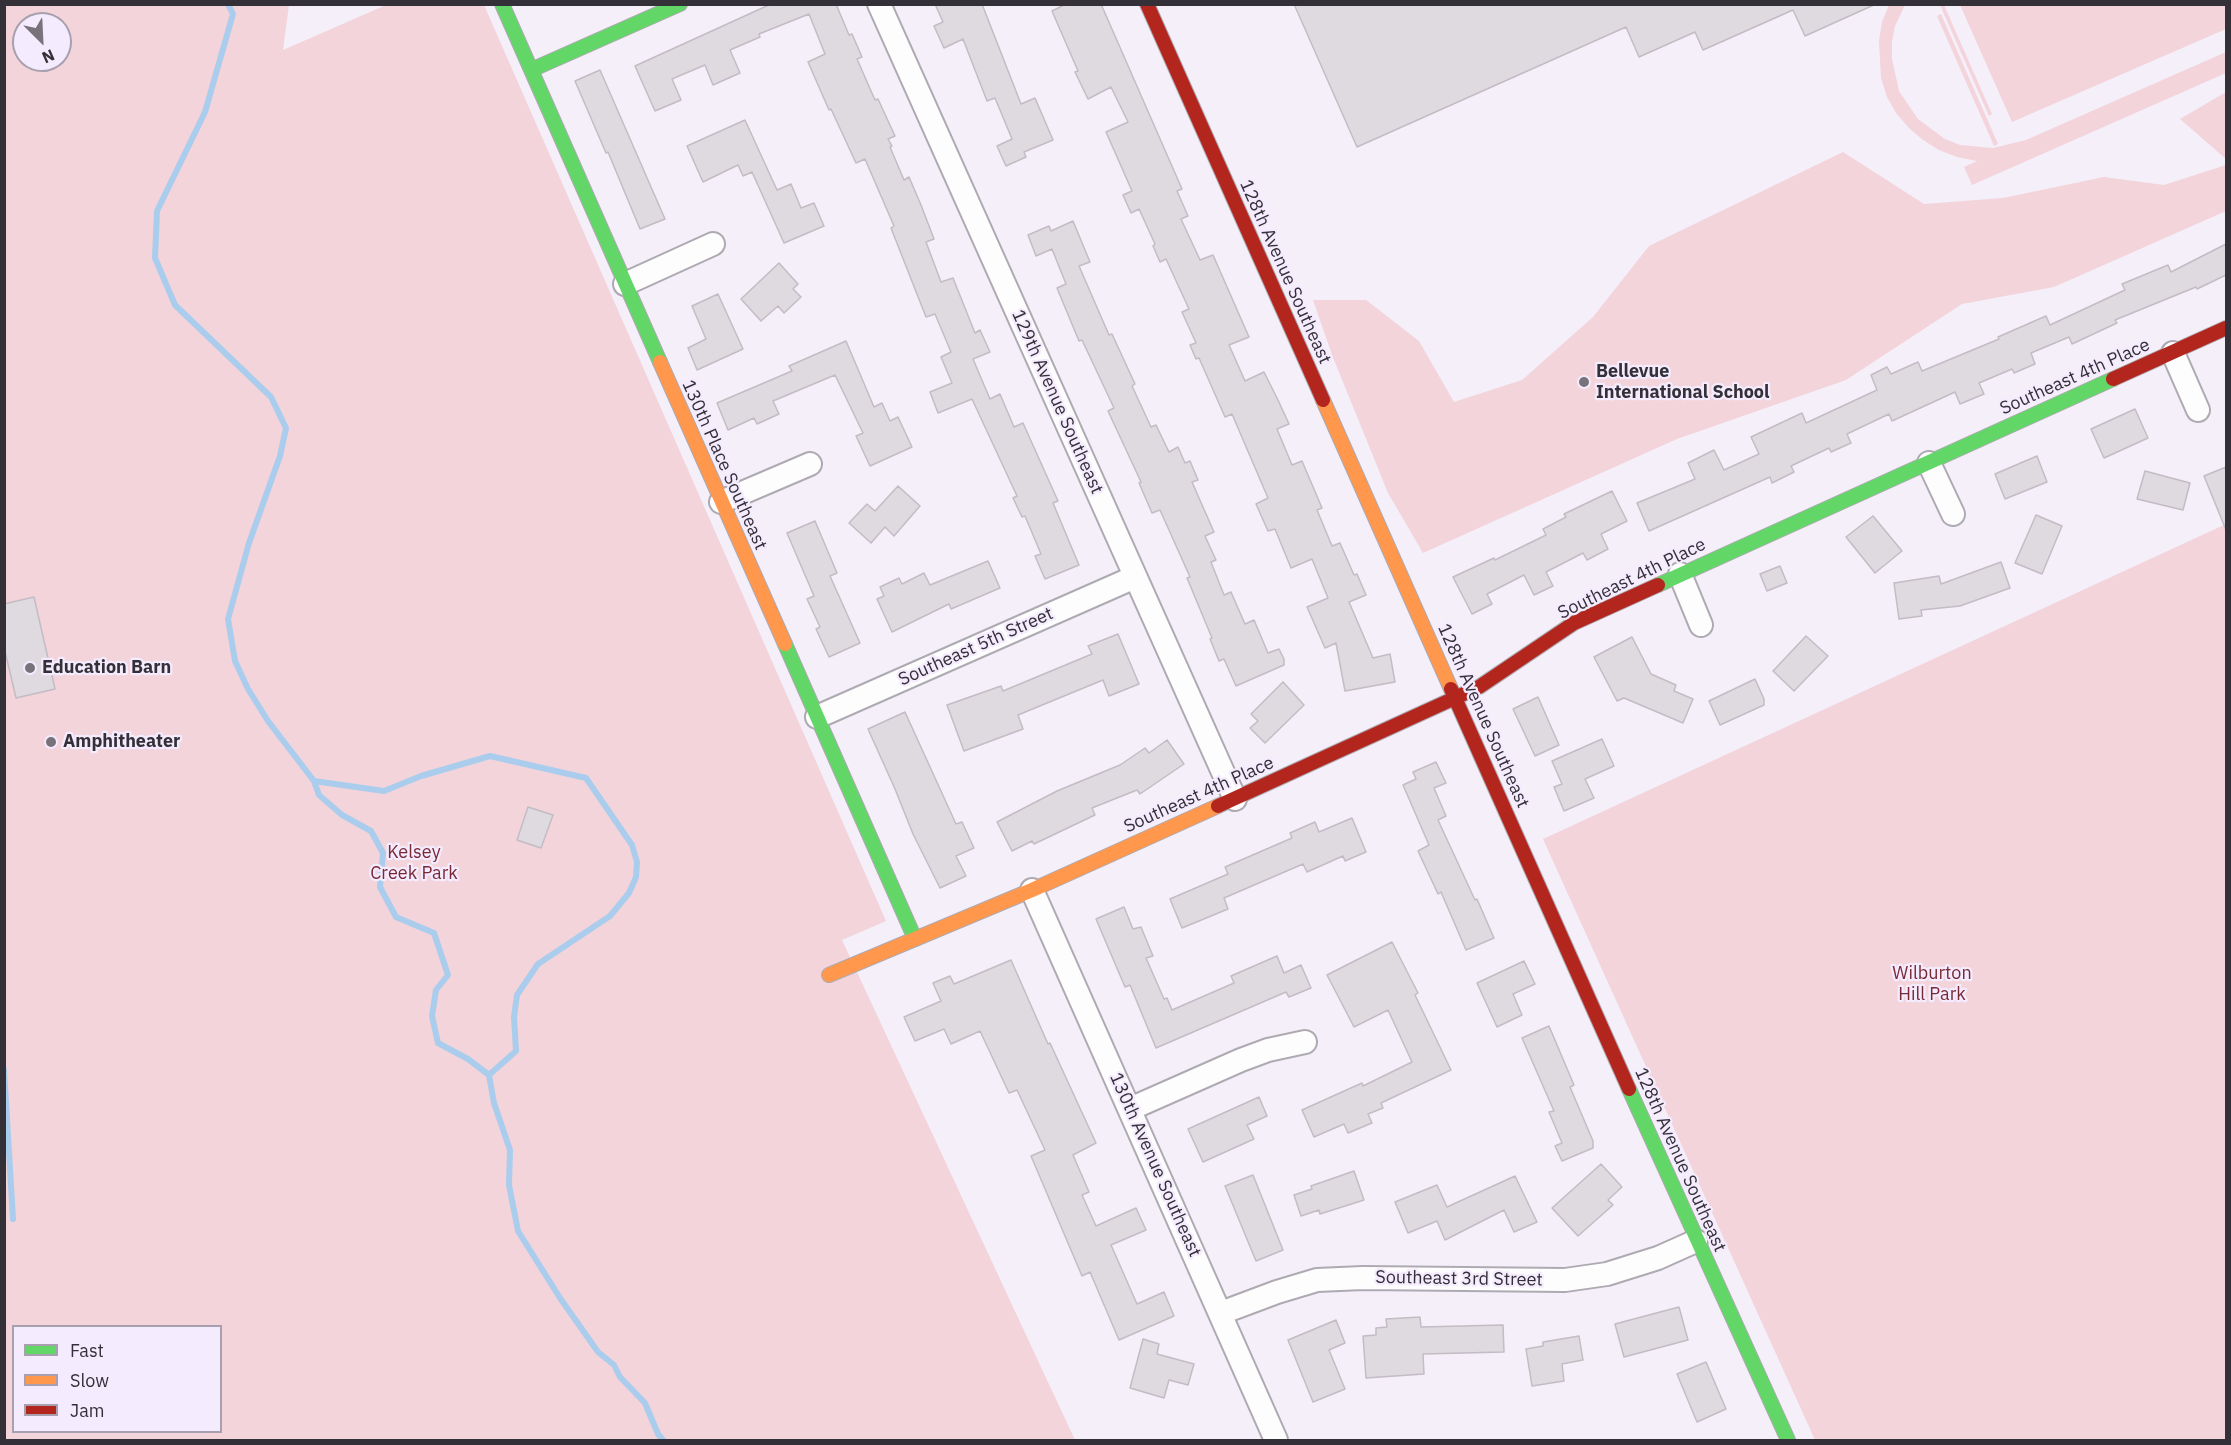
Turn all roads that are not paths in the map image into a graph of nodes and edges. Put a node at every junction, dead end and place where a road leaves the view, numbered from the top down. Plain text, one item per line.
1 (502, 4) edge
2 (680, 4) edge
3 (879, 4) edge
4 (1147, 4) edge
5 (531, 70) junction
6 (713, 244) dead end
7 (625, 284) junction
8 (2226, 328) edge
9 (2173, 352) junction
10 (2198, 410) dead end
11 (1929, 463) junction
12 (810, 464) dead end
13 (721, 502) junction
14 (1953, 514) dead end
15 (1680, 574) junction
16 (1135, 577) junction
17 (1701, 625) dead end
18 (1456, 698) junction
19 (817, 717) junction
20 (1234, 799) junction
21 (1032, 890) junction
22 (915, 939) junction
23 (829, 975) dead end
24 (1305, 1042) dead end
25 (1130, 1109) junction
26 (1696, 1241) junction
27 (1221, 1313) junction
28 (1276, 1440) edge
29 (1788, 1440) edge

1 - 5 street, 130th Place Southeast
2 - 5 street
3 - 16 street, 129th Avenue Southeast
4 - 18 street, 128th Avenue Southeast
5 - 7 street, 130th Place Southeast
6 - 7 street
7 - 13 street, 130th Place Southeast
8 - 9 street, Southeast 4th Place
9 - 10 street
9 - 11 street, Southeast 4th Place
11 - 14 street
11 - 15 street, Southeast 4th Place
12 - 13 street
13 - 19 street, 130th Place Southeast
15 - 17 street
15 - 18 street, Southeast 4th Place
16 - 19 street, Southeast 5th Street
16 - 20 street, 129th Avenue Southeast
18 - 20 street, Southeast 4th Place
18 - 26 street, 128th Avenue Southeast
19 - 22 street, 130th Place Southeast
20 - 21 street, Southeast 4th Place
21 - 22 street, Southeast 4th Place
21 - 25 street, 130th Avenue Southeast
22 - 23 street, Southeast 4th Place
24 - 25 street
25 - 27 street, 130th Avenue Southeast
26 - 27 street, Southeast 3rd Street
26 - 29 street, 128th Avenue Southeast
27 - 28 street, 130th Avenue Southeast

